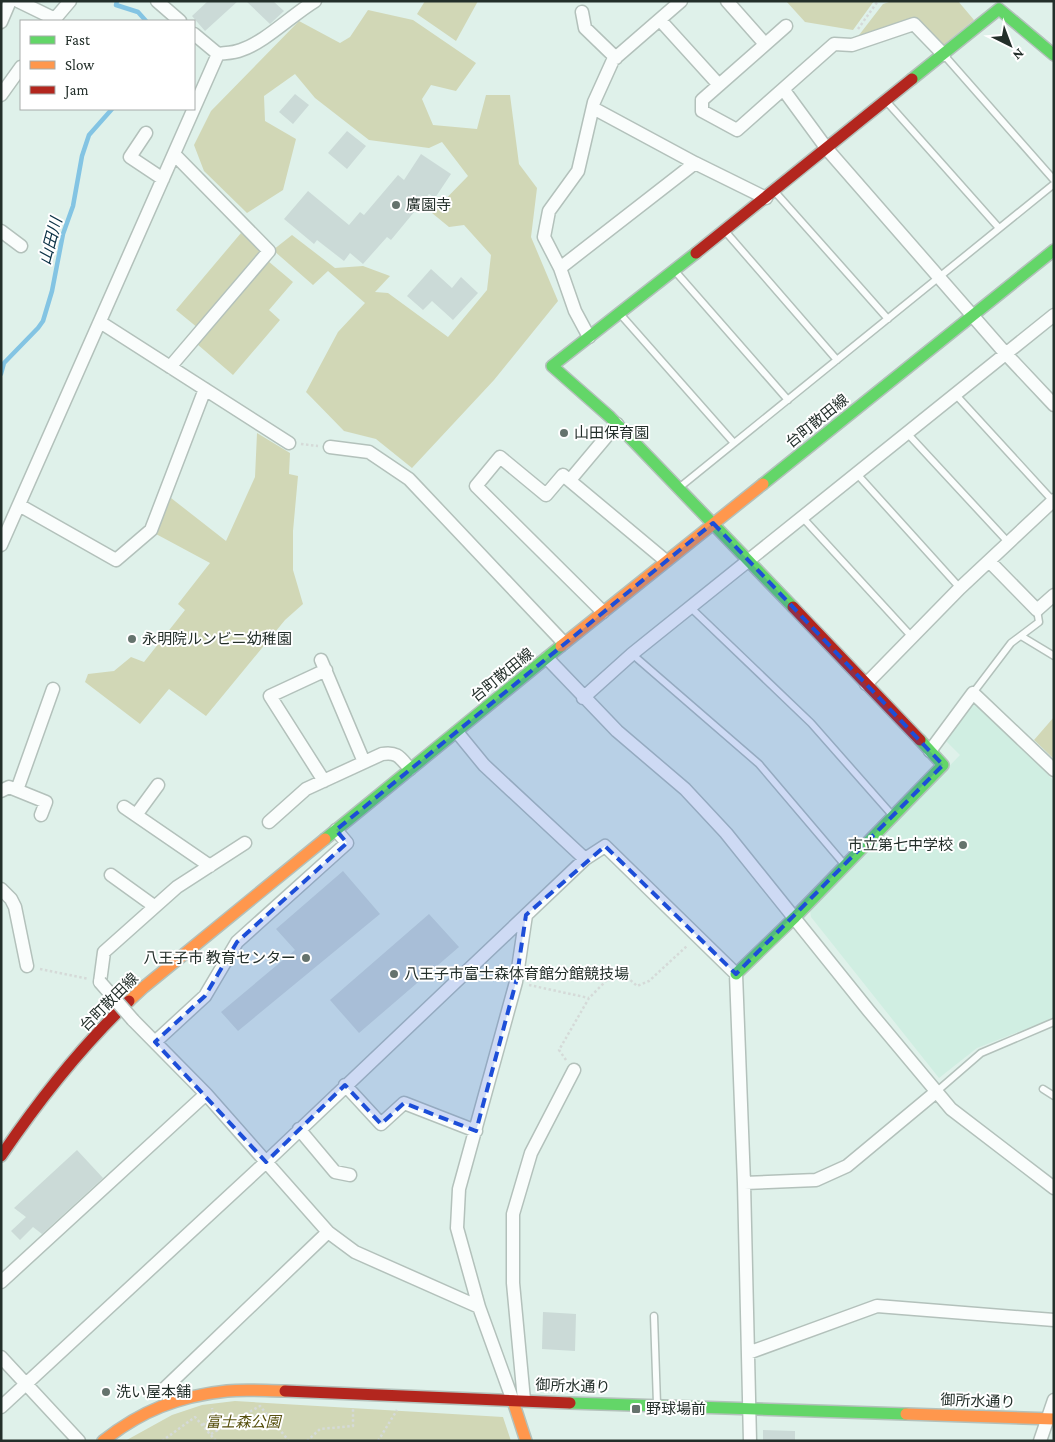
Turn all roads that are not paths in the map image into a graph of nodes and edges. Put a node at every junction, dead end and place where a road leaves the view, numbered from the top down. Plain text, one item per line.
1 (10, 1) edge
2 (18, 1) edge
3 (70, 1) edge
4 (157, 1) edge
5 (315, 1) edge
6 (682, 1) edge
7 (727, 1) edge
8 (582, 12) dead end
9 (54, 20) edge
10 (179, 20) edge
11 (660, 20) junction
12 (1, 22) edge
13 (786, 26) dead end
14 (195, 35) edge
15 (765, 44) junction
16 (218, 54) junction
17 (944, 55) junction
18 (1054, 55) edge
19 (616, 58) junction
20 (20, 68) edge
21 (719, 85) junction
22 (783, 89) junction
23 (1, 95) edge
24 (886, 101) junction
25 (195, 106) edge
26 (592, 108) junction
27 (193, 110) edge
28 (146, 133) dead end
29 (827, 149) junction
30 (174, 154) junction
31 (695, 163) junction
32 (163, 179) junction
33 (1054, 180) edge
34 (1054, 184) edge
35 (771, 195) junction
36 (1000, 228) junction
37 (1, 230) edge
38 (725, 231) junction
39 (21, 246) dead end
40 (1054, 250) edge
41 (560, 268) junction
42 (674, 270) junction
43 (939, 277) junction
44 (619, 313) junction
45 (972, 315) junction
46 (1054, 315) edge
47 (888, 319) junction
48 (100, 322) junction
49 (589, 337) junction
50 (1006, 354) junction
51 (838, 360) junction
52 (170, 367) junction
53 (205, 389) junction
54 (956, 394) junction
55 (788, 400) junction
56 (1054, 405) edge
57 (617, 424) junction
58 (907, 433) junction
59 (289, 443) road end
60 (734, 443) junction
61 (330, 447) road end
62 (857, 474) junction
63 (570, 480) junction
64 (679, 487) junction
65 (1053, 500) edge
66 (19, 505) junction
67 (802, 517) junction
68 (712, 523) junction
69 (1008, 542) junction
70 (1, 546) edge
71 (666, 561) junction
72 (749, 561) junction
73 (989, 561) junction
74 (960, 588) junction
75 (1054, 595) edge
76 (691, 608) junction
77 (1036, 610) junction
78 (603, 612) junction
79 (1021, 636) junction
80 (912, 637) junction
81 (564, 643) junction
82 (632, 654) junction
83 (1054, 656) edge
84 (547, 658) junction
85 (866, 684) junction
86 (54, 689) dead end
87 (973, 694) junction
88 (583, 698) junction
89 (457, 732) junction
90 (930, 750) junction
91 (364, 762) junction
92 (410, 770) junction
93 (1054, 770) edge
94 (324, 781) junction
95 (158, 785) dead end
96 (16, 790) junction
97 (1, 791) edge
98 (124, 807) dead end
99 (41, 815) dead end
100 (136, 815) junction
101 (893, 816) junction
102 (269, 822) dead end
103 (336, 830) junction
104 (245, 843) dead end
105 (585, 859) junction
106 (845, 865) junction
107 (210, 866) junction
108 (111, 874) dead end
109 (1, 889) edge
110 (154, 906) junction
111 (526, 915) junction
112 (795, 917) junction
113 (27, 966) road end
114 (736, 974) junction
115 (1054, 1022) edge
116 (155, 1042) junction
117 (574, 1070) road end
118 (345, 1085) junction
119 (1043, 1089) dead end
120 (936, 1092) junction
121 (206, 1094) junction
122 (1054, 1096) edge
123 (299, 1129) junction
124 (476, 1132) junction
125 (1, 1156) edge
126 (266, 1162) junction
127 (350, 1175) dead end
128 (744, 1183) junction
129 (1054, 1188) edge
130 (328, 1232) junction
131 (1, 1282) edge
132 (479, 1307) junction
133 (654, 1316) dead end
134 (1054, 1320) edge
135 (748, 1353) junction
136 (1, 1357) edge
137 (26, 1384) junction
138 (519, 1400) junction
139 (1054, 1400) edge
140 (170, 1402) junction
141 (657, 1404) junction
142 (1, 1407) edge
143 (749, 1407) junction
144 (1051, 1419) edge
145 (79, 1441) edge
146 (103, 1441) edge
147 (526, 1441) edge
148 (750, 1441) edge
149 (1040, 1441) edge

1 - 12 street
2 - 9 street
3 - 9 street
4 - 10 street
5 - 16 street
6 - 11 street
7 - 15 street
8 - 19 street
11 - 19 street
11 - 21 street
13 - 15 street
14 - 16 street
15 - 21 street
16 - 25 street
17 - 18 street
17 - 22 street
17 - 24 street
17 - 33 lane
19 - 26 street
20 - 23 street
21 - 22 street
22 - 29 street
24 - 29 street
24 - 36 lane
26 - 31 street
26 - 41 street
27 - 30 street
28 - 32 street
29 - 35 street
29 - 43 street
30 - 32 street
30 - 52 street
31 - 35 street
31 - 41 street
32 - 48 street
34 - 36 lane
35 - 38 street
35 - 47 lane
36 - 43 lane
37 - 39 street
38 - 42 street
38 - 51 lane
40 - 45 street, 台町散田線
41 - 49 street
42 - 44 street
42 - 55 lane
43 - 45 street
43 - 47 lane
44 - 49 street
44 - 60 lane
45 - 50 street
45 - 68 street, 台町散田線
46 - 50 street
47 - 51 lane
48 - 52 street
48 - 66 street
49 - 57 street
50 - 54 street
50 - 56 street
51 - 55 lane
52 - 53 street
53 - 59 street
53 - 66 street
54 - 58 street
54 - 65 lane
55 - 60 lane
57 - 63 street
57 - 64 street
58 - 62 street
58 - 69 lane
60 - 64 lane
61 - 81 street
62 - 67 street
62 - 74 lane
63 - 71 street
63 - 78 street
64 - 68 street
65 - 69 street
66 - 70 street
67 - 72 street
67 - 80 lane
68 - 71 street, 台町散田線
68 - 72 street
69 - 73 street
71 - 78 street, 台町散田線
72 - 76 street
72 - 85 street
73 - 74 street
73 - 77 street
74 - 80 street
75 - 77 street
76 - 82 street
76 - 101 lane
77 - 79 lane
78 - 81 street, 台町散田線
79 - 83 lane
79 - 87 lane
80 - 85 street
81 - 84 street, 台町散田線
82 - 88 street
82 - 106 lane
84 - 88 street
84 - 89 street, 台町散田線
85 - 90 street
86 - 96 street
87 - 90 street
87 - 93 street
88 - 112 street
89 - 92 street, 台町散田線
89 - 105 street
90 - 101 street
91 - 92 street
91 - 94 street
91 - 94 street
92 - 103 street, 台町散田線
94 - 102 street
95 - 100 street
96 - 97 street
96 - 99 street
98 - 100 street
100 - 107 street
101 - 106 street
103 - 116 street
103 - 125 street, 台町散田線
104 - 107 street
105 - 111 street
105 - 114 street
106 - 112 street
107 - 110 street
108 - 110 street
109 - 113 street
110 - 116 street, bridge
111 - 118 street
111 - 124 street
112 - 114 street
112 - 120 street
114 - 128 street
115 - 120 lane
116 - 121 street
117 - 138 street
118 - 123 street
118 - 124 street
119 - 122 lane
120 - 128 street
120 - 129 street
121 - 126 street
121 - 131 street
123 - 126 street
123 - 127 street
124 - 132 street
126 - 130 street
126 - 137 street
128 - 135 street
130 - 132 street
130 - 140 street
132 - 138 street
133 - 141 lane
134 - 135 street
135 - 143 street
136 - 137 street
137 - 142 street
137 - 145 street
138 - 140 street, 御所水通り
138 - 141 street, 御所水通り
138 - 147 street
139 - 144 street
140 - 146 street, 御所水通り
141 - 143 street, 御所水通り
143 - 144 street, 御所水通り
143 - 148 street
144 - 149 street

